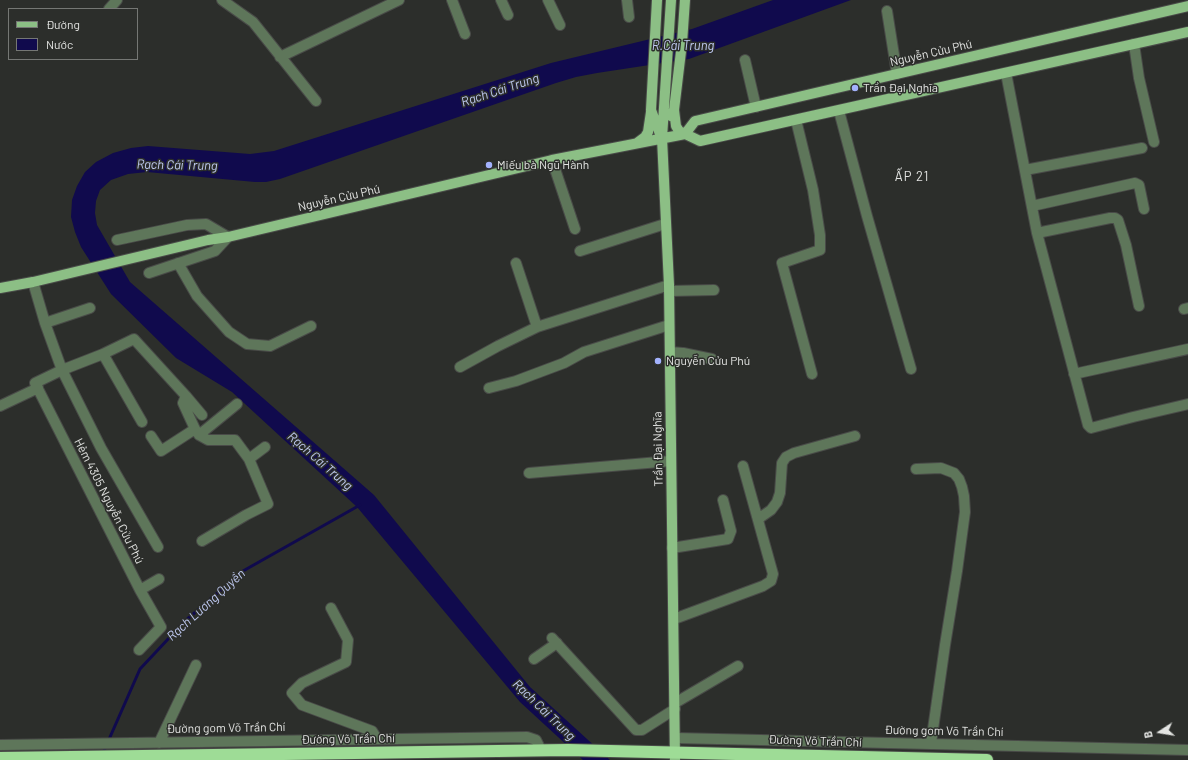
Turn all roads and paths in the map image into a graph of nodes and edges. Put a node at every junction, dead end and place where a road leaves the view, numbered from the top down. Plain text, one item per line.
1 (117, 0) edge
2 (222, 0) edge
3 (400, 0) edge
4 (452, 0) edge
5 (501, 0) edge
6 (548, 0) edge
7 (627, 0) edge
8 (671, 0) edge
9 (685, 0) edge
10 (656, 4) edge
11 (1188, 6) edge
12 (110, 8) edge
13 (887, 10) dead end
14 (508, 14) dead end
15 (629, 17) dead end
16 (560, 25) dead end
17 (1188, 32) edge
18 (465, 34) dead end
19 (1134, 44) junction
20 (280, 57) junction
21 (745, 60) dead end
22 (1006, 73) junction
23 (897, 74) junction
24 (316, 101) dead end
25 (756, 107) junction
26 (651, 110) junction
27 (674, 110) junction
28 (839, 111) junction
29 (796, 120) junction
30 (685, 134) junction
31 (662, 138) junction
32 (1154, 142) dead end
33 (637, 143) junction
34 (1142, 148) dead end
35 (552, 160) junction
36 (1025, 170) junction
37 (1032, 206) junction
38 (1144, 209) dead end
39 (665, 224) junction
40 (575, 229) dead end
41 (1037, 233) junction
42 (228, 237) junction
43 (117, 240) dead end
44 (580, 251) dead end
45 (178, 263) junction
46 (516, 263) dead end
47 (149, 273) dead end
48 (33, 282) junction
49 (0, 288) edge
50 (669, 288) junction
51 (714, 290) dead end
52 (1139, 306) dead end
53 (90, 308) dead end
54 (45, 323) junction
55 (311, 326) dead end
56 (669, 326) junction
57 (537, 327) junction
58 (1188, 349) edge
59 (670, 352) junction
60 (103, 354) junction
61 (712, 359) dead end
62 (460, 366) dead end
63 (911, 369) dead end
64 (62, 370) junction
65 (812, 374) dead end
66 (1074, 374) junction
67 (38, 388) junction
68 (489, 388) dead end
69 (186, 396) junction
70 (237, 404) dead end
71 (1188, 404) edge
72 (0, 406) edge
73 (202, 415) dead end
74 (142, 422) dead end
75 (197, 432) junction
76 (151, 436) dead end
77 (855, 436) dead end
78 (265, 447) dead end
79 (249, 459) junction
80 (671, 461) junction
81 (742, 466) dead end
82 (916, 469) dead end
83 (529, 473) dead end
84 (723, 500) dead end
85 (758, 519) junction
86 (202, 541) dead end
87 (158, 547) dead end
88 (672, 548) junction
89 (159, 579) dead end
90 (140, 590) junction
91 (332, 608) dead end
92 (674, 619) junction
93 (139, 650) dead end
94 (534, 659) dead end
95 (196, 665) dead end
96 (738, 666) dead end
97 (675, 706) junction
98 (675, 738) junction
99 (377, 739) junction
100 (159, 742) junction
101 (931, 743) junction
102 (0, 745) edge
103 (540, 750) junction
104 (1188, 750) edge
105 (675, 756) edge
106 (0, 758) edge
107 (987, 760) edge

1 - 12 street
2 - 20 street
3 - 20 street
4 - 18 street
5 - 14 street
6 - 16 street
7 - 15 street
8 - 31 main road, Trần Đại Nghĩa
9 - 27 main road, Trần Đại Nghĩa
10 - 26 main road, Trần Đại Nghĩa
11 - 23 main road, Nguyễn Cửu Phú
13 - 23 street
17 - 19 main road, Nguyễn Cửu Phú
19 - 22 main road, Nguyễn Cửu Phú
19 - 32 street
20 - 24 street
21 - 25 street
22 - 28 main road, Nguyễn Cửu Phú
22 - 36 street
23 - 25 main road, Nguyễn Cửu Phú
25 - 30 main road, Nguyễn Cửu Phú
26 - 31 main road, Trần Đại Nghĩa
26 - 33 main road
27 - 30 main road
27 - 31 main road, Trần Đại Nghĩa
28 - 29 main road, Nguyễn Cửu Phú
28 - 63 street
29 - 30 main road, Nguyễn Cửu Phú
29 - 65 street
30 - 31 main road, Nguyễn Cửu Phú
31 - 33 main road, Nguyễn Cửu Phú
31 - 39 main road, Trần Đại Nghĩa
33 - 35 main road, Nguyễn Cửu Phú
34 - 36 street
35 - 40 street
35 - 42 main road, Nguyễn Cửu Phú
36 - 37 street
37 - 38 street
37 - 41 street
39 - 44 street
39 - 50 main road, Trần Đại Nghĩa
41 - 52 street
41 - 66 street
42 - 43 street
42 - 45 street
42 - 48 main road, Nguyễn Cửu Phú
45 - 47 street
45 - 55 street
46 - 57 street
48 - 49 main road, Nguyễn Cửu Phú
48 - 54 street, Hẻm 4305 Nguyễn Cửu Phú
50 - 51 street
50 - 56 main road, Trần Đại Nghĩa
50 - 57 street
53 - 54 street
54 - 64 street, Hẻm 4305 Nguyễn Cửu Phú
56 - 59 main road, Trần Đại Nghĩa
56 - 68 street
57 - 62 street
58 - 66 street
59 - 61 street
59 - 80 main road, Trần Đại Nghĩa
60 - 64 street
60 - 69 street
60 - 74 street
64 - 67 street
64 - 87 street, Hẻm 4305 Nguyễn Cửu Phú
66 - 71 street
67 - 72 street
67 - 90 street, Hẻm 4305 Nguyễn Cửu Phú
69 - 73 street
69 - 75 street
70 - 75 street
75 - 76 street
75 - 79 street
77 - 85 street
78 - 79 street
79 - 86 street
80 - 83 street
80 - 88 main road, Trần Đại Nghĩa
81 - 85 street
82 - 101 street
84 - 88 street
85 - 92 street
88 - 92 main road, Trần Đại Nghĩa
89 - 90 street
90 - 93 street, Hẻm 4305 Nguyễn Cửu Phú
91 - 99 street
92 - 97 main road, Trần Đại Nghĩa
94 - 97 street
95 - 100 street
96 - 97 street
97 - 98 main road, Trần Đại Nghĩa
98 - 101 street, Đường gom Võ Trần Chí
98 - 105 main road, Trần Đại Nghĩa
99 - 100 street, Đường gom Võ Trần Chí
99 - 103 street, Đường gom Võ Trần Chí
100 - 102 street, Đường gom Võ Trần Chí
101 - 104 street, Đường gom Võ Trần Chí
103 - 105 highway, Đường Võ Trần Chí
103 - 106 highway, Đường Võ Trần Chí
105 - 107 highway, Đường Võ Trần Chí

